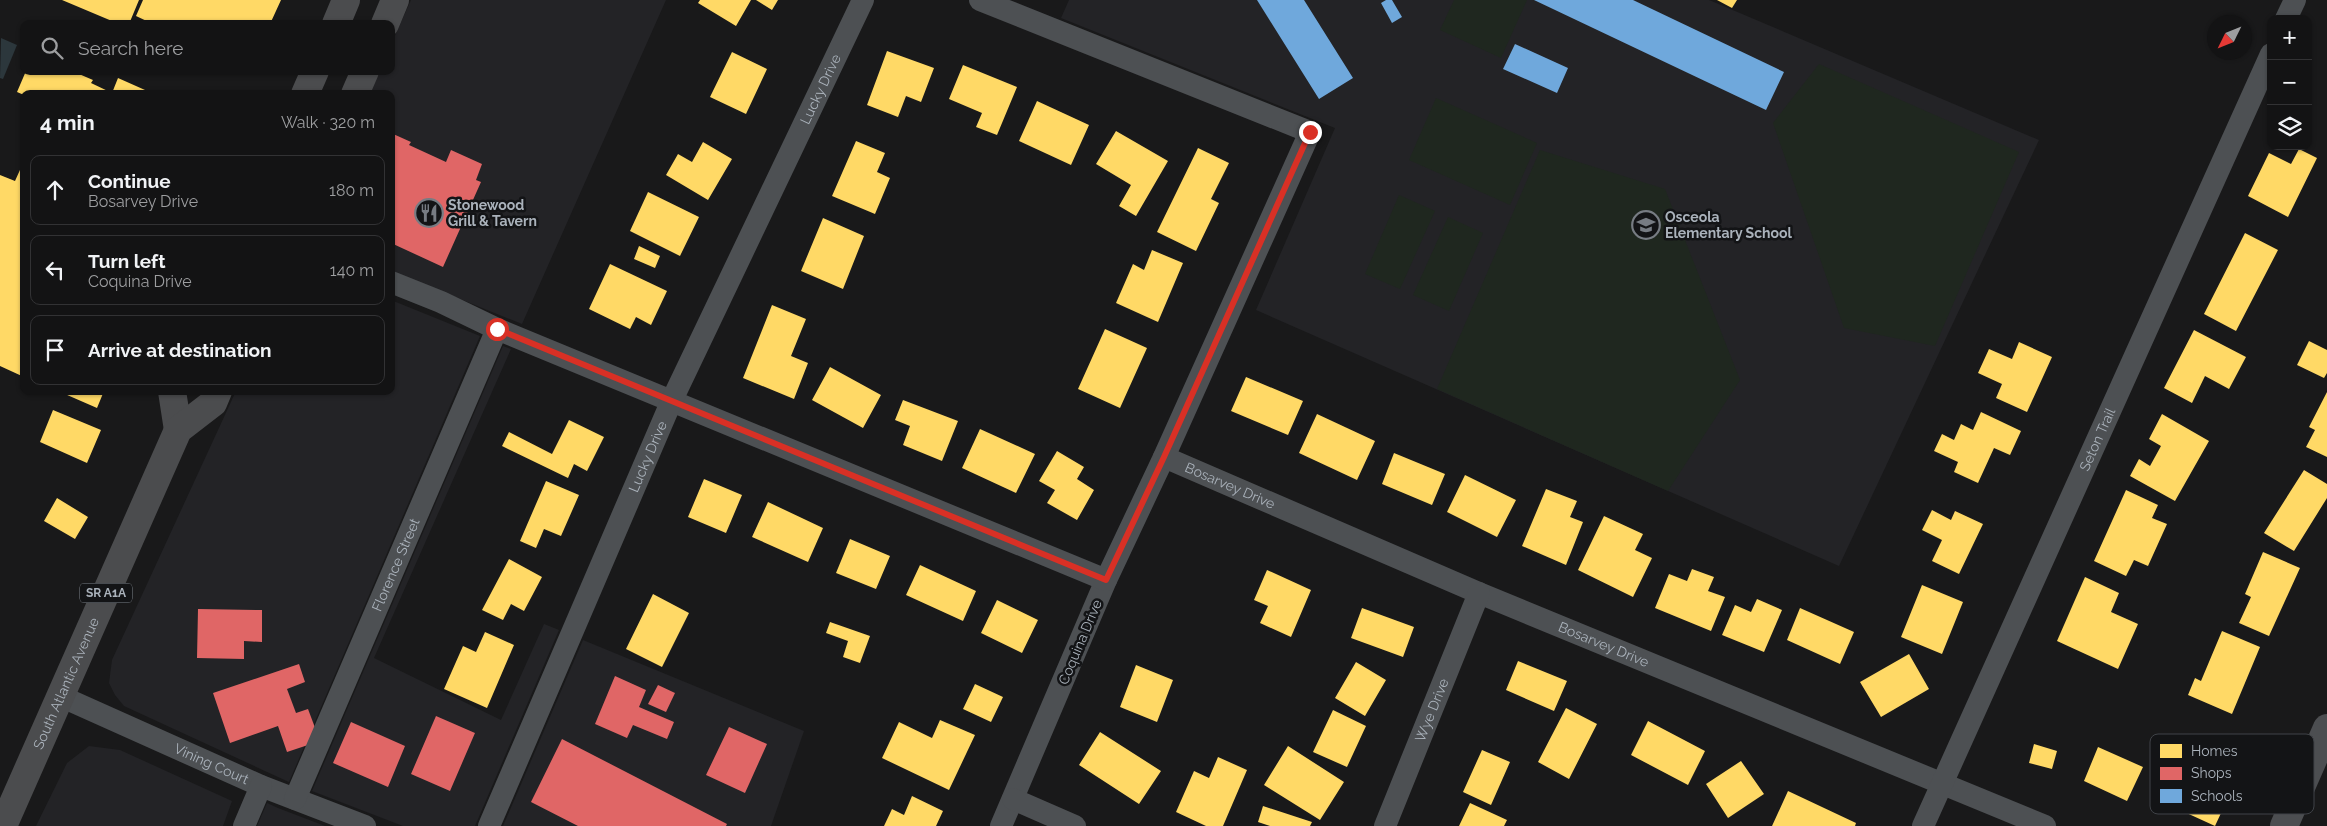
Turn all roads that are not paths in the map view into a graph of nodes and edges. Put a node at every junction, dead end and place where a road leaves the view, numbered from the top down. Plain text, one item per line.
1 (346, 0) edge
2 (395, 0) edge
3 (980, 0) edge
4 (2295, 0) edge
5 (860, 5) edge
6 (2288, 15) edge
7 (338, 20) edge
8 (387, 20) edge
9 (2268, 60) edge
10 (313, 75) edge
11 (363, 75) edge
12 (307, 90) edge
13 (357, 90) edge
14 (395, 284) edge
15 (497, 329) junction
16 (173, 395) edge
17 (216, 395) edge
18 (672, 400) junction
19 (178, 430) junction
20 (1164, 457) junction
21 (1106, 580) junction
22 (1479, 593) junction
23 (60, 696) junction
24 (2327, 728) edge
25 (2314, 758) edge
26 (1942, 783) junction
27 (261, 786) junction
28 (1013, 798) junction
29 (295, 799) junction
30 (2289, 814) edge
31 (3, 826) edge
32 (244, 826) edge
33 (365, 826) edge
34 (489, 826) edge
35 (1001, 826) edge
36 (1075, 826) edge
37 (1385, 826) edge
38 (1923, 826) edge
39 (2045, 826) edge
40 (2284, 826) edge

1 - 7 main road
2 - 8 main road
3 - 20 street, Coquina Drive
4 - 6 street
5 - 18 street, Lucky Drive
9 - 26 street, Seton Trail
10 - 12 main road
11 - 13 main road
14 - 15 street
15 - 18 street
15 - 29 street, Florence Street
16 - 19 main road
17 - 19 main road, South Atlantic Avenue / SR A1A
18 - 21 street
18 - 34 street, Lucky Drive
19 - 23 main road, South Atlantic Avenue / SR A1A
20 - 21 street, Coquina Drive
20 - 22 street, Bosarvey Drive
21 - 28 street, Coquina Drive
22 - 26 street, Bosarvey Drive
22 - 37 street, Wye Drive
23 - 27 street, Vining Court
23 - 31 main road, South Atlantic Avenue / SR A1A
24 - 25 street
26 - 38 street, Seton Trail
26 - 39 street, Bosarvey Drive
27 - 29 street, Vining Court
27 - 32 street
28 - 35 street, Coquina Drive
28 - 36 street
29 - 33 street, Vining Court
30 - 40 street

